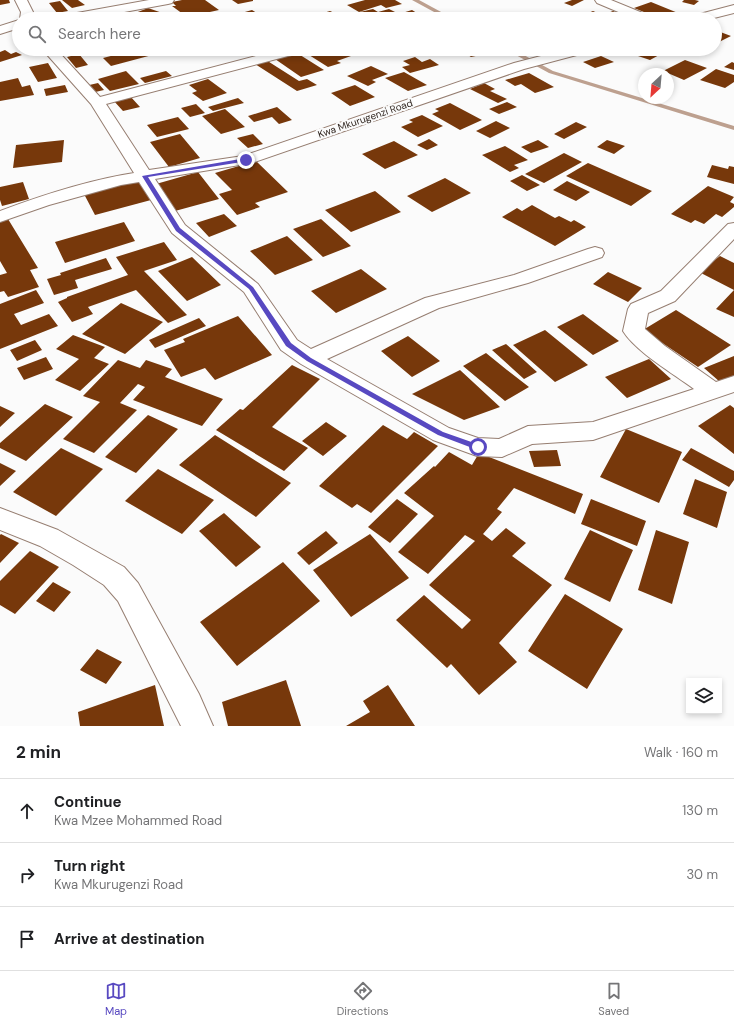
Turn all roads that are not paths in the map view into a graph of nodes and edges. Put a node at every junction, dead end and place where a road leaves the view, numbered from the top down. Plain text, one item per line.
1 (21, 0) edge
2 (168, 0) edge
3 (602, 0) edge
4 (734, 9) edge
5 (27, 12) edge
6 (104, 12) edge
7 (630, 12) edge
8 (722, 12) edge
9 (722, 21) edge
10 (728, 24) dead end
11 (12, 26) edge
12 (0, 30) edge
13 (55, 56) edge
14 (271, 56) edge
15 (557, 56) edge
16 (97, 102) junction
17 (145, 176) junction
18 (0, 217) edge
19 (734, 228) edge
20 (595, 253) dead end
21 (309, 359) junction
22 (734, 384) edge
23 (713, 391) junction
24 (0, 520) edge
25 (197, 726) edge

1 - 5 street
2 - 6 street
3 - 7 street
4 - 8 street
9 - 10 street
11 - 12 street
13 - 16 street
14 - 16 street
15 - 17 street, Kwa Mkurugenzi Road
16 - 17 street
17 - 18 street, Kwa Mkurugenzi Road
17 - 21 street
19 - 23 street
20 - 21 street
21 - 23 street
22 - 23 street
24 - 25 street

